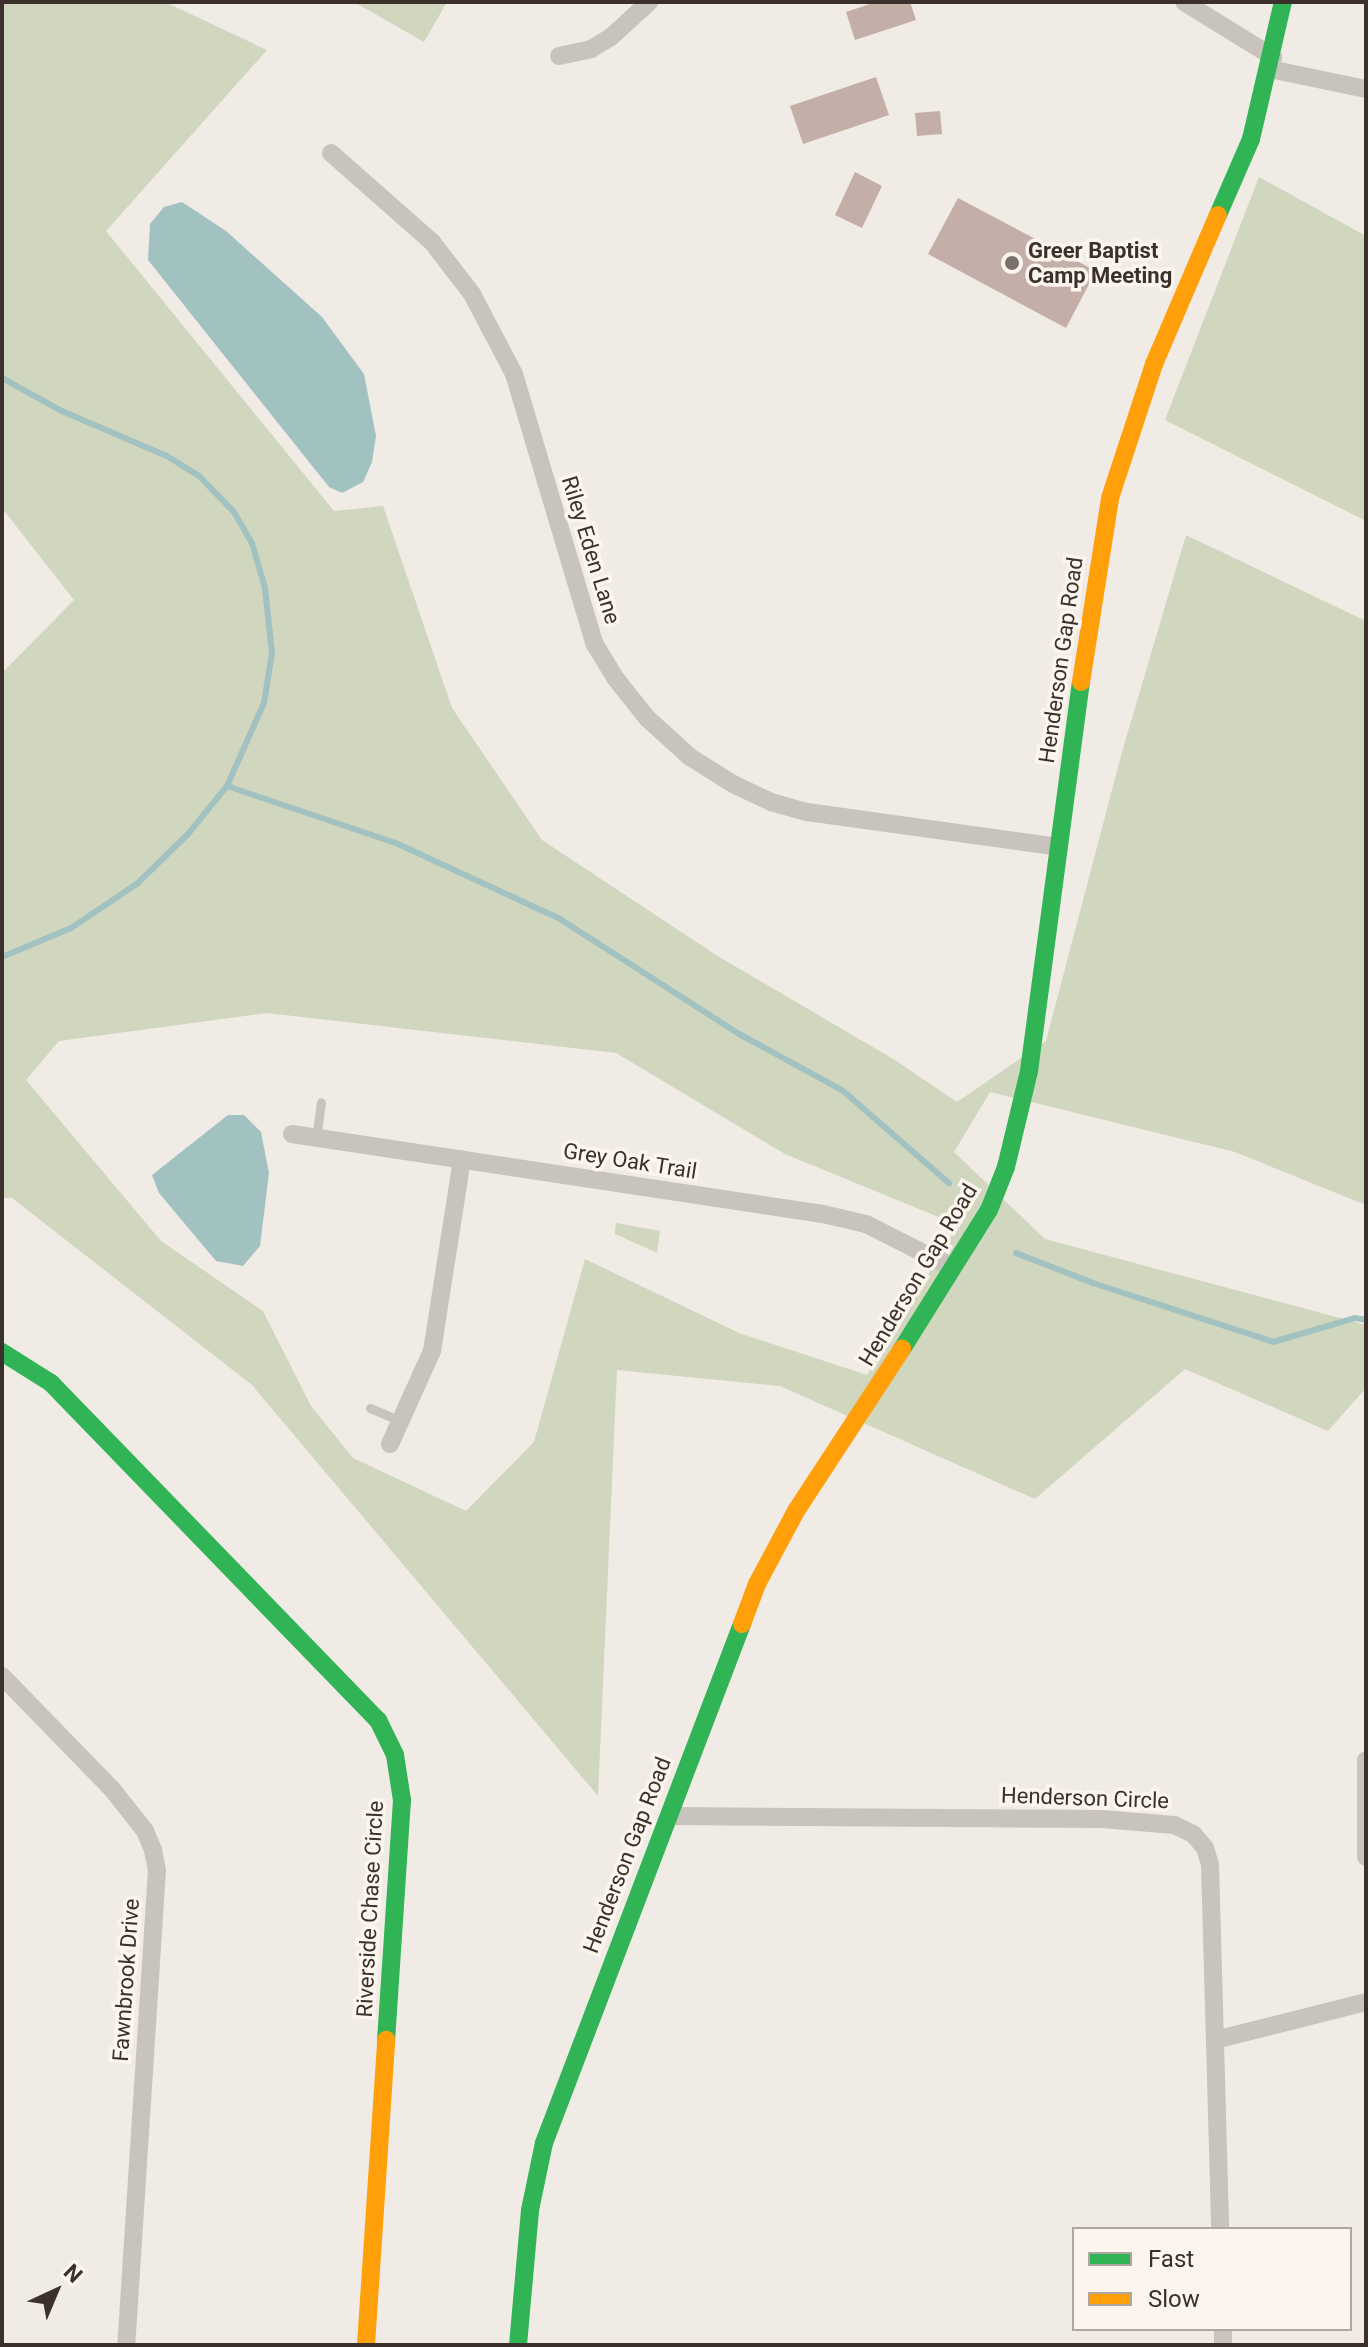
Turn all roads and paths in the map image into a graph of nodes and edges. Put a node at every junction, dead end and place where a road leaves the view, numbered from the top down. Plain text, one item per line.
1 (649, 2) edge
2 (1184, 2) edge
3 (1283, 2) edge
4 (559, 56) dead end
5 (1272, 63) junction
6 (1366, 89) edge
7 (331, 153) dead end
8 (1059, 847) junction
9 (321, 1102) dead end
10 (292, 1134) dead end
11 (316, 1138) junction
12 (462, 1159) junction
13 (951, 1267) junction
14 (2, 1352) edge
15 (370, 1408) dead end
16 (400, 1421) junction
17 (390, 1444) dead end
18 (2, 1676) edge
19 (1366, 1760) edge
20 (669, 1816) junction
21 (1366, 1857) edge
22 (1366, 2002) edge
23 (1215, 2040) junction
24 (1220, 2227) edge
25 (126, 2345) edge
26 (366, 2345) edge
27 (518, 2345) edge

1 - 4 street
2 - 5 street
3 - 5 street, Henderson Gap Road
5 - 6 street
5 - 8 street, Henderson Gap Road
7 - 8 street, Riley Eden Lane
8 - 13 street, Henderson Gap Road
9 - 11 lane
10 - 11 street, Grey Oak Trail
11 - 12 street, Grey Oak Trail
12 - 13 street, Grey Oak Trail
12 - 16 street
13 - 20 street, Henderson Gap Road
14 - 26 street, Riverside Chase Circle
15 - 16 lane
16 - 17 street
18 - 25 street, Fawnbrook Drive
19 - 21 street
20 - 23 street, Henderson Circle
20 - 27 street, Henderson Gap Road
22 - 23 street
23 - 24 street, Henderson Circle

